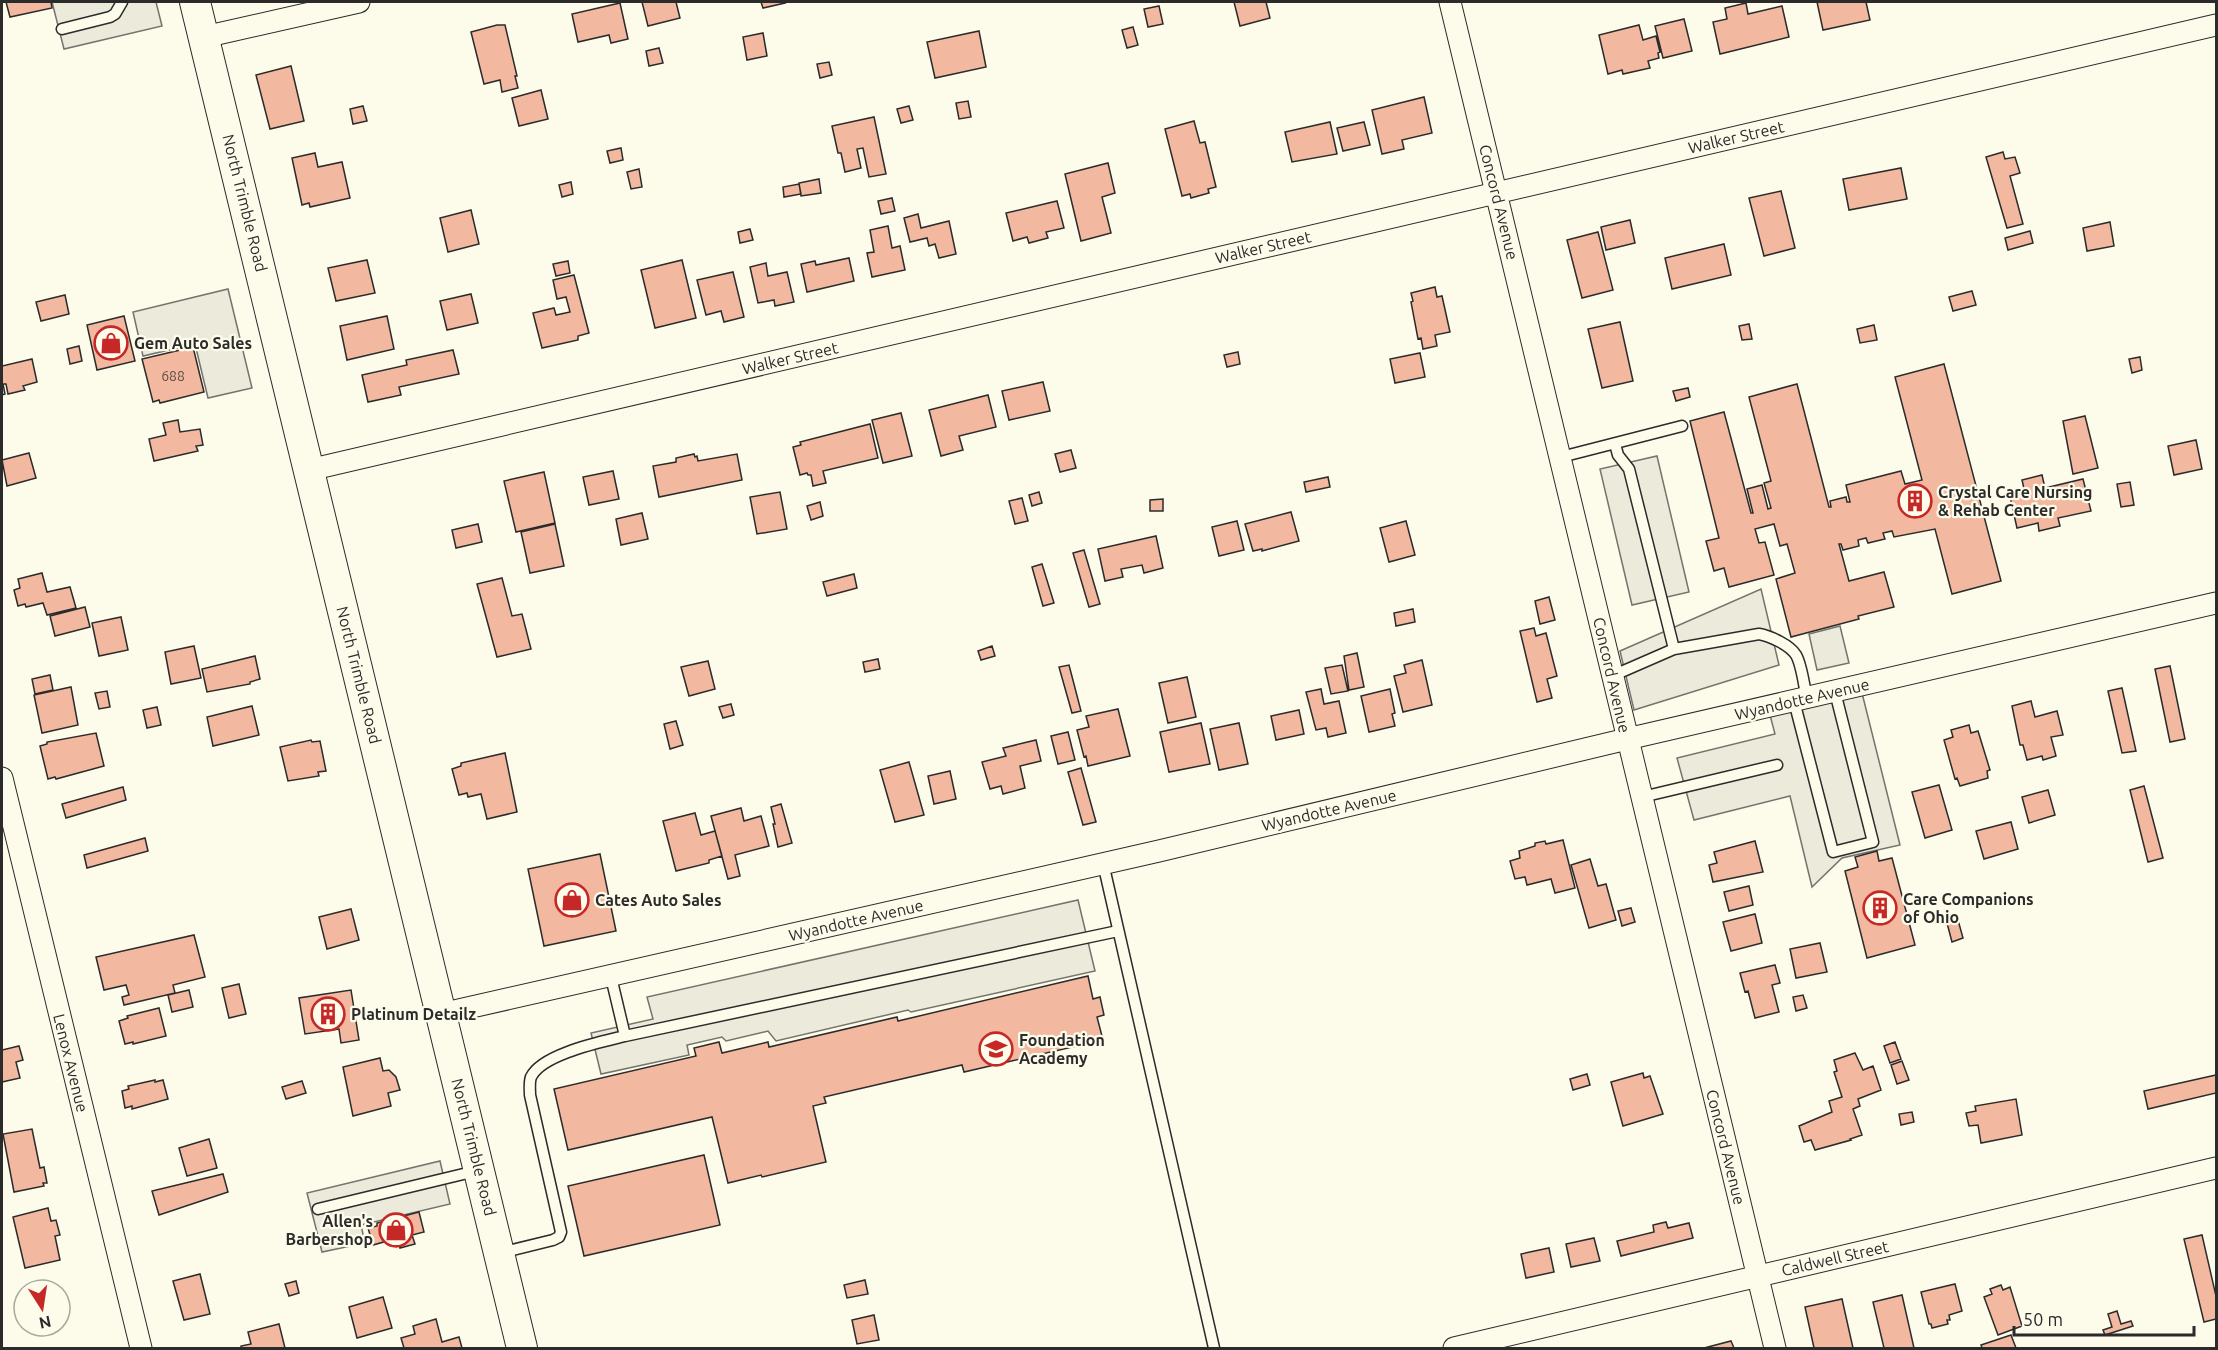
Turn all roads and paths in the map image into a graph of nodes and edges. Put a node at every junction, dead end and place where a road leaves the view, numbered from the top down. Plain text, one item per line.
1 (122, 2) edge
2 (195, 2) edge
3 (359, 2) edge
4 (1450, 2) edge
5 (2217, 25) edge
6 (62, 29) dead end
7 (204, 37) junction
8 (1497, 193) junction
9 (1682, 426) dead end
10 (1615, 444) junction
11 (1561, 457) junction
12 (309, 470) junction
13 (2217, 603) edge
14 (1674, 650) junction
15 (1612, 676) junction
16 (1835, 692) junction
17 (1800, 699) junction
18 (1627, 739) junction
19 (1777, 765) dead end
20 (2, 778) edge
21 (1642, 797) junction
22 (1103, 863) junction
23 (1118, 931) junction
24 (611, 977) junction
25 (441, 1014) junction
26 (625, 1036) junction
27 (2217, 1168) edge
28 (479, 1170) junction
29 (318, 1209) dead end
30 (499, 1253) junction
31 (1758, 1276) junction
32 (141, 1348) edge
33 (522, 1348) edge
34 (1214, 1348) edge
35 (1454, 1348) edge
36 (1775, 1348) edge

1 - 6 lane
2 - 7 main road, North Trimble Road
3 - 7 street
4 - 8 street, Concord Avenue
5 - 8 street, Walker Street
7 - 12 main road, North Trimble Road
8 - 11 street, Concord Avenue
8 - 12 street, Walker Street
9 - 10 lane
10 - 11 lane
10 - 14 lane
11 - 15 street, Concord Avenue
12 - 25 main road, North Trimble Road
13 - 16 street, Wyandotte Avenue
14 - 15 lane
14 - 17 lane
15 - 18 street, Concord Avenue
16 - 17 street, Wyandotte Avenue
16 - 17 lane
17 - 18 street, Wyandotte Avenue
18 - 21 street, Concord Avenue
18 - 22 street, Wyandotte Avenue
19 - 21 lane
20 - 32 street, Lenox Avenue
21 - 31 street, Concord Avenue
22 - 23 lane
22 - 24 street, Wyandotte Avenue
23 - 26 lane
23 - 34 lane
24 - 25 street, Wyandotte Avenue
24 - 26 lane
25 - 28 main road, North Trimble Road
26 - 30 lane
27 - 31 street, Caldwell Street
28 - 29 lane
28 - 30 main road, North Trimble Road
30 - 33 main road, North Trimble Road
31 - 35 street, Caldwell Street
31 - 36 street, Concord Avenue

